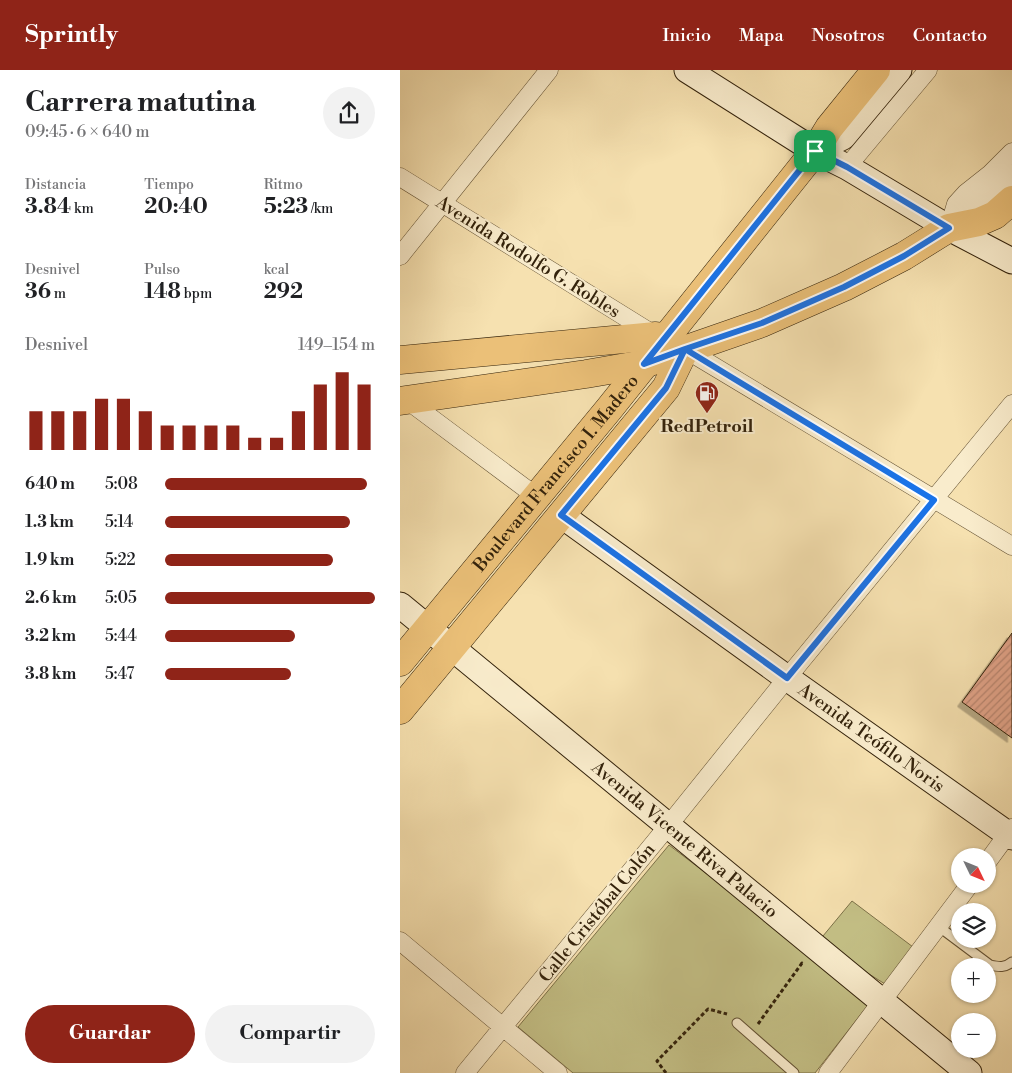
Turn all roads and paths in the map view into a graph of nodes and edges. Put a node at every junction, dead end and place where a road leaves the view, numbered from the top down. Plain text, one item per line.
1 (549, 70) edge
2 (687, 70) edge
3 (876, 70) edge
4 (899, 70) edge
5 (928, 70) edge
6 (815, 151) junction
7 (1012, 152) edge
8 (847, 167) junction
9 (400, 177) edge
10 (1012, 177) edge
11 (1012, 200) edge
12 (442, 204) junction
13 (949, 228) junction
14 (400, 256) edge
15 (1012, 261) edge
16 (669, 341) junction
17 (400, 360) edge
18 (644, 364) junction
19 (403, 400) edge
20 (1012, 404) edge
21 (537, 497) junction
22 (934, 500) junction
23 (561, 515) junction
24 (1012, 546) edge
25 (400, 605) edge
26 (428, 628) junction
27 (451, 648) junction
28 (400, 662) edge
29 (787, 678) junction
30 (400, 710) edge
31 (668, 826) junction
32 (1011, 833) edge
33 (996, 851) edge
34 (963, 893) edge
35 (938, 926) junction
36 (400, 941) edge
37 (1012, 962) edge
38 (809, 969) dead end
39 (882, 1001) junction
40 (735, 1020) joint
41 (750, 1022) dead end
42 (503, 1027) junction
43 (464, 1073) edge
44 (558, 1073) edge
45 (666, 1073) edge
46 (794, 1073) edge
47 (828, 1073) edge
48 (969, 1073) edge

1 - 12 street
2 - 6 main road
3 - 6 main road, Boulevard Francisco I. Madero
4 - 6 main road
5 - 8 street
6 - 8 main road
6 - 16 main road, Boulevard Francisco I. Madero
7 - 13 street
8 - 13 main road
9 - 12 street, Avenida Rodolfo G. Robles
10 - 13 main road
11 - 13 main road
12 - 14 street
12 - 16 street, Avenida Rodolfo G. Robles
13 - 15 main road
13 - 16 main road
16 - 17 main road
16 - 18 main road
16 - 22 street, Avenida Rodolfo G. Robles
16 - 23 main road, Boulevard Francisco I. Madero
18 - 19 main road
18 - 21 main road, Boulevard Francisco I. Madero
19 - 21 street
20 - 22 street, Calle Cristóbal Colón
21 - 26 main road, Boulevard Francisco I. Madero
22 - 24 street, Avenida Rodolfo G. Robles
22 - 29 street, Calle Cristóbal Colón
23 - 27 main road, Boulevard Francisco I. Madero
23 - 29 main road, Avenida Teófilo Noris
25 - 26 main road, Avenida Vicente Riva Palacio
26 - 27 main road, Avenida Vicente Riva Palacio
26 - 28 main road, Boulevard Francisco I. Madero
27 - 30 main road, Boulevard Francisco I. Madero
27 - 31 main road, Avenida Vicente Riva Palacio
29 - 31 street, Calle Cristóbal Colón
29 - 32 main road, Avenida Teófilo Noris
31 - 39 main road, Avenida Vicente Riva Palacio
31 - 42 street, Calle Cristóbal Colón
32 - 33 street
34 - 35 street
35 - 37 lane
35 - 39 street
36 - 42 street
38 - 41 path
39 - 47 street
39 - 48 main road, Avenida Vicente Riva Palacio
40 - 45 path
40 - 46 lane
42 - 43 street, Calle Cristóbal Colón
42 - 44 street

